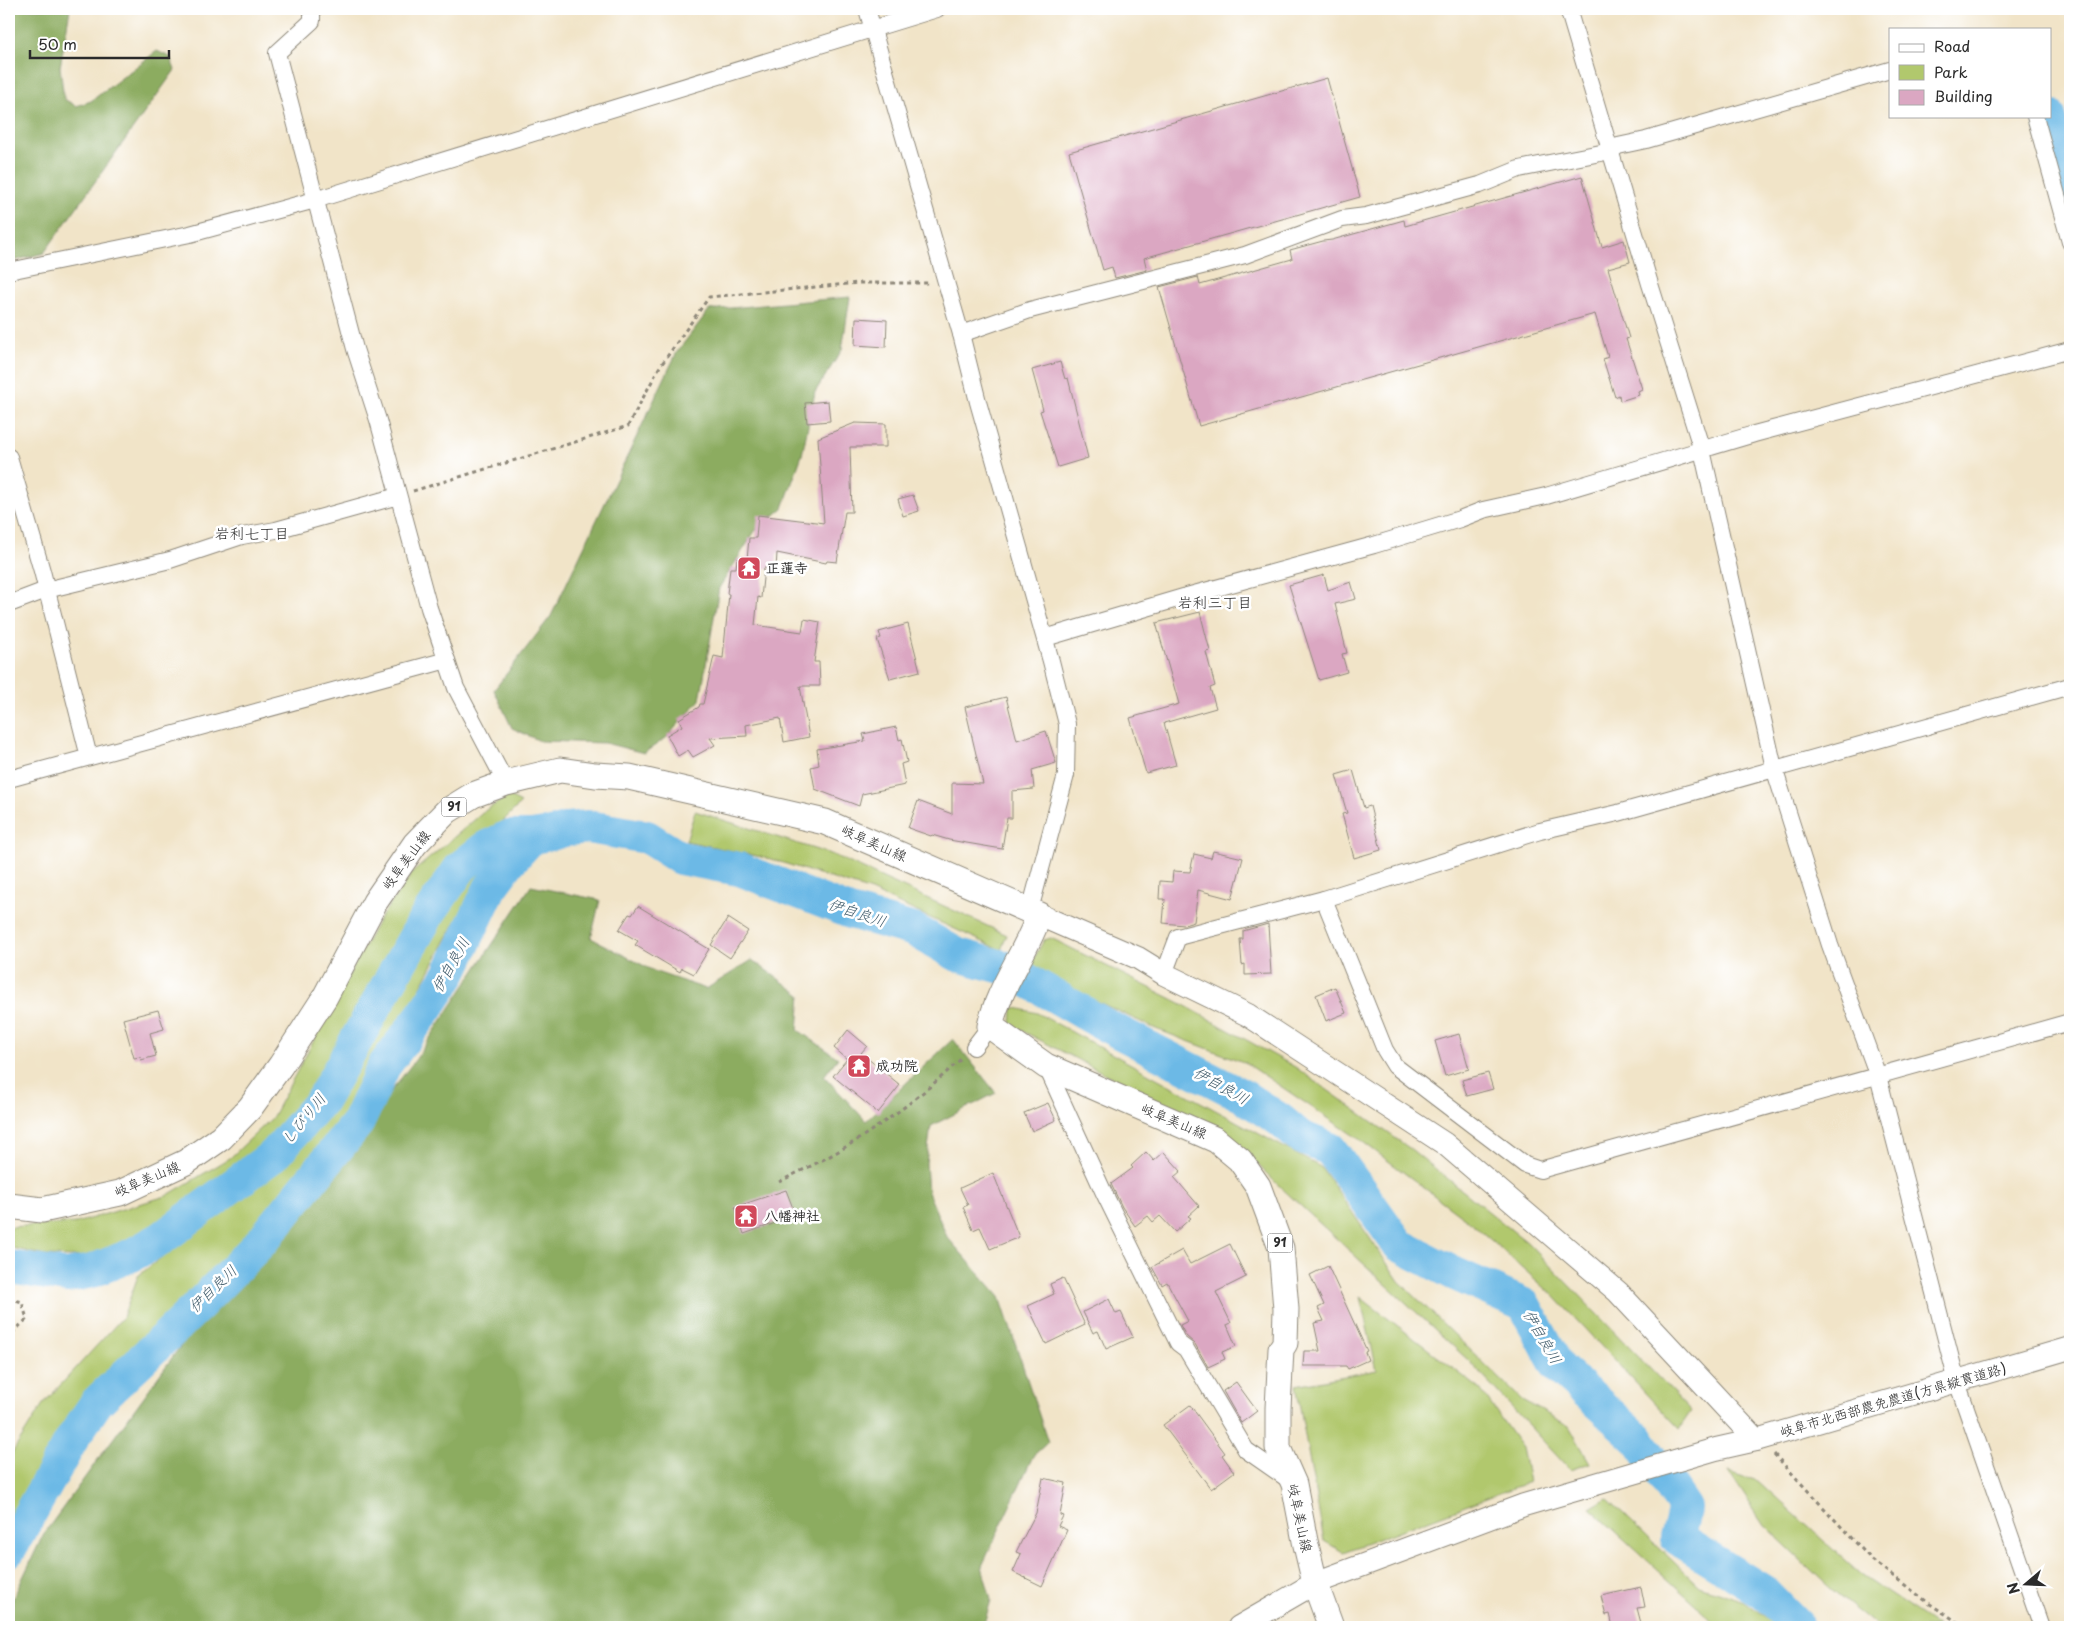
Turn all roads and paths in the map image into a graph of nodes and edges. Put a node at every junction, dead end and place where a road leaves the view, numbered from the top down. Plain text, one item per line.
1 (312, 9) edge
2 (867, 9) edge
3 (937, 9) edge
4 (1568, 9) edge
5 (872, 27) junction
6 (1889, 70) edge
7 (2036, 118) edge
8 (1611, 151) junction
9 (315, 200) junction
10 (2070, 242) edge
11 (9, 271) edge
12 (946, 283) junction
13 (961, 334) junction
14 (2070, 350) edge
15 (1702, 450) junction
16 (9, 457) edge
17 (398, 496) junction
18 (46, 590) junction
19 (9, 604) edge
20 (1045, 638) junction
21 (447, 660) junction
22 (2070, 686) edge
23 (89, 757) junction
24 (1774, 768) junction
25 (9, 779) edge
26 (506, 783) junction
27 (1324, 899) junction
28 (1034, 920) junction
29 (1164, 974) junction
30 (991, 1018) junction
31 (2070, 1022) edge
32 (974, 1047) joint
33 (1046, 1066) junction
34 (1878, 1076) junction
35 (779, 1182) dead end
36 (9, 1206) edge
37 (9, 1298) edge
38 (9, 1336) edge
39 (2070, 1348) edge
40 (1957, 1382) junction
41 (1756, 1440) junction
42 (1294, 1484) junction
43 (1315, 1583) junction
44 (1238, 1627) edge
45 (1331, 1627) edge
46 (1965, 1627) edge
47 (2042, 1627) edge

1 - 9 street
2 - 5 street
3 - 5 street
4 - 8 street
5 - 9 street
5 - 12 street
6 - 8 street
7 - 10 street
8 - 13 street
8 - 15 street
9 - 11 street
9 - 17 street
12 - 13 street
12 - 17 path
13 - 20 street
14 - 15 street
15 - 20 street
15 - 24 street
16 - 18 street
17 - 18 street
17 - 21 street
18 - 19 street
18 - 23 street
20 - 28 street
21 - 23 street
21 - 26 street
22 - 24 street
23 - 25 street
24 - 27 street
24 - 34 street
26 - 28 main road, 岐阜美山線 / 91
26 - 36 main road, 岐阜美山線 / 91
27 - 29 street
27 - 34 street
28 - 29 street
28 - 30 main road
29 - 41 street
30 - 32 street
30 - 33 main road, 岐阜美山線 / 91
31 - 34 street
32 - 35 path
33 - 42 street
33 - 42 main road, 岐阜美山線 / 91
34 - 40 street
37 - 38 path
39 - 40 street, 岐阜市北西部農免農道(方県縦貫道路)
40 - 41 street, 岐阜市北西部農免農道(方県縦貫道路)
40 - 47 street
41 - 43 street, 岐阜市北西部農免農道(方県縦貫道路)
41 - 46 path
42 - 43 main road, 岐阜美山線 / 91
43 - 44 street
43 - 45 main road, 岐阜美山線 / 91

